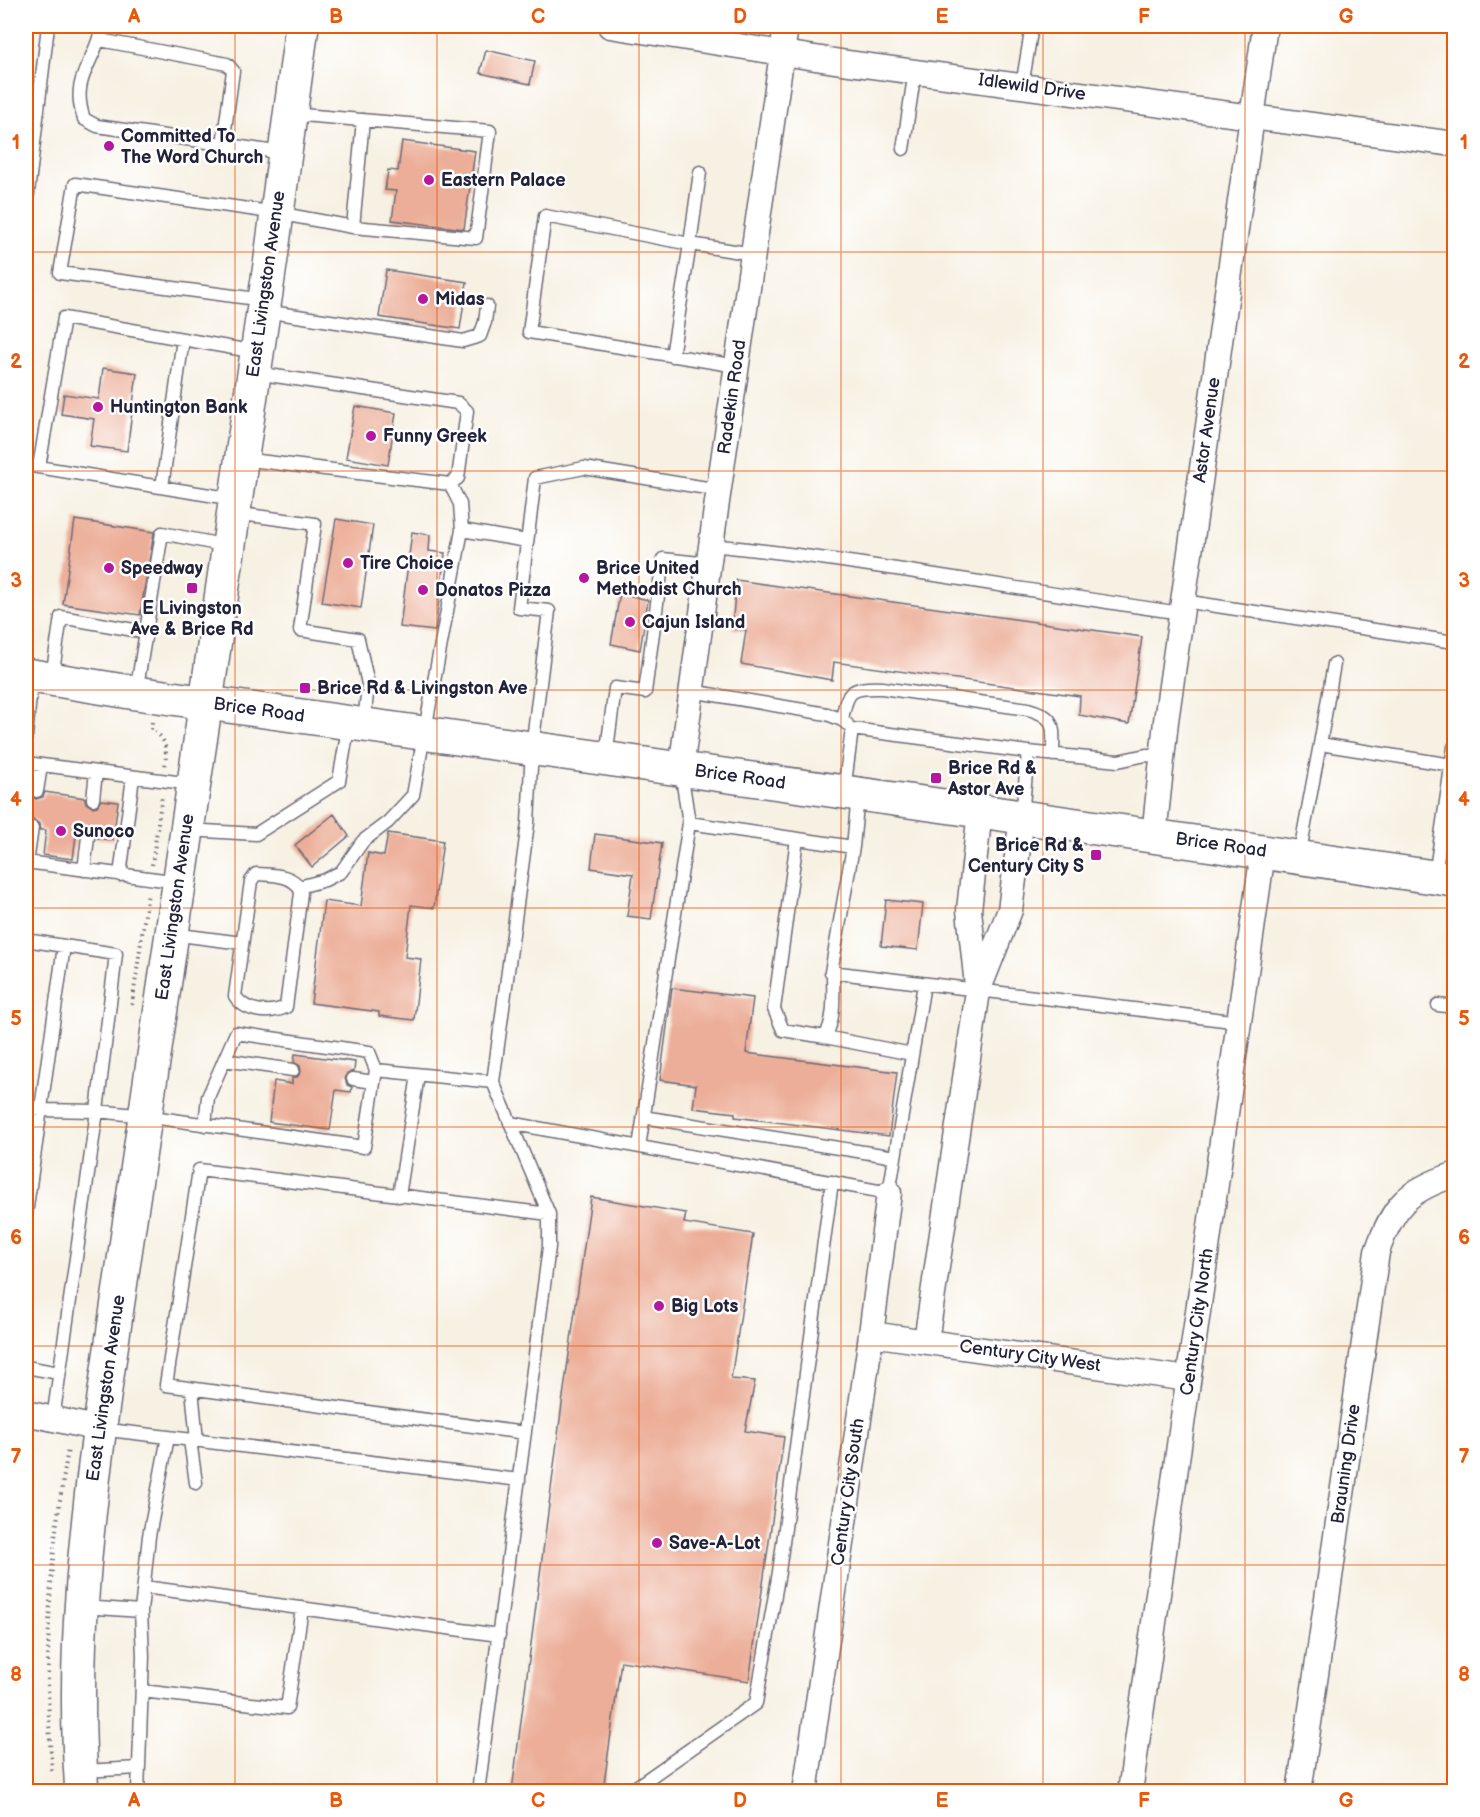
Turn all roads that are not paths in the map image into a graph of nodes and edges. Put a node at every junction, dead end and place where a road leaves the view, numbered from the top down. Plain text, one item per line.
1 (48, 26) edge
2 (102, 26) edge
3 (299, 26) edge
4 (610, 26) edge
5 (786, 26) edge
6 (1032, 26) edge
7 (1265, 26) edge
8 (100, 40) junction
9 (782, 51) junction
10 (915, 71) junction
11 (1022, 86) junction
12 (290, 114) junction
13 (1253, 117) junction
14 (363, 120) junction
15 (223, 144) junction
16 (1455, 144) edge
17 (903, 149) dead end
18 (285, 153) junction
19 (700, 172) dead end
20 (26, 209) edge
21 (277, 213) junction
22 (353, 226) junction
23 (690, 244) junction
24 (753, 254) junction
25 (264, 305) junction
26 (487, 306) dead end
27 (183, 339) junction
28 (672, 356) junction
29 (255, 362) junction
30 (737, 366) junction
31 (241, 459) junction
32 (26, 465) edge
33 (39, 467) junction
34 (450, 484) junction
35 (162, 488) junction
36 (719, 490) junction
37 (234, 506) junction
38 (462, 530) junction
39 (527, 541) junction
40 (228, 546) junction
41 (710, 554) junction
42 (1182, 607) junction
43 (145, 632) junction
44 (1455, 642) edge
45 (1334, 664) dead end
46 (36, 677) edge
47 (691, 691) junction
48 (136, 693) junction
49 (206, 703) junction
50 (842, 720) junction
51 (356, 724) junction
52 (852, 729) junction
53 (425, 733) junction
54 (26, 736) edge
55 (1320, 744) junction
56 (1455, 747) edge
57 (532, 748) junction
58 (1028, 752) junction
59 (1053, 755) junction
60 (1163, 756) junction
61 (606, 759) junction
62 (26, 763) edge
63 (1452, 765) junction
64 (41, 766) junction
65 (681, 769) junction
66 (96, 772) junction
67 (133, 777) junction
68 (193, 784) junction
69 (37, 791) dead end
70 (851, 793) junction
71 (93, 799) dead end
72 (980, 811) junction
73 (1022, 817) junction
74 (689, 823) junction
75 (32, 828) dead end
76 (187, 830) junction
77 (1154, 836) junction
78 (88, 837) dead end
79 (797, 839) junction
80 (853, 847) junction
81 (1263, 852) junction
82 (1299, 856) junction
83 (26, 863) edge
84 (84, 870) junction
85 (120, 875) junction
86 (1444, 878) edge
87 (179, 882) junction
88 (299, 887) junction
89 (172, 934) junction
90 (26, 940) edge
91 (242, 943) junction
92 (64, 946) junction
93 (833, 972) junction
94 (924, 984) junction
95 (978, 991) junction
96 (1438, 1005) dead end
97 (1455, 1007) edge
98 (1239, 1022) junction
99 (825, 1037) junction
100 (912, 1054) junction
101 (224, 1060) junction
102 (293, 1070) dead end
103 (418, 1075) junction
104 (375, 1076) junction
105 (353, 1079) dead end
106 (493, 1082) junction
107 (26, 1108) edge
108 (41, 1110) junction
109 (96, 1112) junction
110 (145, 1116) junction
111 (644, 1117) junction
112 (510, 1123) junction
113 (205, 1125) junction
114 (639, 1147) junction
115 (895, 1157) junction
116 (1455, 1175) edge
117 (832, 1182) junction
118 (889, 1193) junction
119 (399, 1196) junction
120 (26, 1214) edge
121 (549, 1214) junction
122 (871, 1334) junction
123 (926, 1341) junction
124 (26, 1367) edge
125 (59, 1373) junction
126 (1188, 1379) junction
127 (192, 1389) junction
128 (26, 1413) edge
129 (53, 1419) junction
130 (100, 1429) junction
131 (525, 1433) junction
132 (168, 1437) junction
133 (194, 1440) junction
134 (519, 1480) junction
135 (196, 1483) dead end
136 (144, 1587) junction
137 (80, 1607) junction
138 (302, 1608) junction
139 (141, 1611) junction
140 (499, 1635) junction
141 (142, 1691) junction
142 (139, 1768) junction
143 (81, 1781) edge
144 (138, 1791) edge
145 (478, 1791) edge
146 (629, 1791) edge
147 (805, 1791) edge
148 (1130, 1791) edge
149 (1299, 1791) edge

1 - 20 lane
2 - 8 lane
3 - 12 main road, East Livingston Avenue
4 - 9 street, Idlewild Drive
5 - 9 street, Radekin Road
6 - 11 lane
7 - 13 street, Astor Avenue
8 - 15 lane
8 - 15 lane
9 - 10 street, Idlewild Drive
9 - 24 street, Radekin Road
10 - 11 street, Idlewild Drive
10 - 17 lane
11 - 13 street, Idlewild Drive
12 - 14 lane
12 - 18 main road, East Livingston Avenue
13 - 16 street, Idlewild Drive
13 - 42 street, Astor Avenue
14 - 22 lane
14 - 22 lane
15 - 18 lane
18 - 21 main road, East Livingston Avenue
19 - 23 lane
21 - 22 lane
21 - 25 main road, East Livingston Avenue
21 - 25 lane
23 - 24 lane
23 - 28 lane
23 - 28 lane
24 - 30 street, Radekin Road
25 - 26 lane
25 - 29 main road, East Livingston Avenue
27 - 29 lane
27 - 33 lane
27 - 35 lane
28 - 30 lane
29 - 31 main road, East Livingston Avenue
29 - 34 lane
30 - 36 street, Radekin Road
31 - 34 lane
31 - 37 main road, East Livingston Avenue
32 - 33 lane
33 - 35 lane
34 - 38 lane
35 - 37 lane
36 - 39 lane
36 - 41 street, Radekin Road
37 - 40 main road, East Livingston Avenue
37 - 51 lane
38 - 39 lane
38 - 53 lane
39 - 57 lane
40 - 43 lane
40 - 49 main road, East Livingston Avenue
41 - 42 lane
41 - 47 street, Radekin Road
41 - 61 lane
42 - 44 lane
42 - 60 street, Astor Avenue
43 - 46 lane
43 - 48 lane
45 - 55 lane
46 - 48 main road, Brice Road
46 - 54 lane
47 - 50 lane
47 - 65 street, Radekin Road
48 - 49 main road, Brice Road
49 - 51 main road, Brice Road
49 - 68 main road, East Livingston Avenue
50 - 52 lane
50 - 59 lane
51 - 53 main road, Brice Road
51 - 76 lane
52 - 58 lane
52 - 70 lane
53 - 57 main road, Brice Road
53 - 88 lane
55 - 63 lane
55 - 82 lane
56 - 63 lane
57 - 61 main road, Brice Road
57 - 106 lane
58 - 59 lane
58 - 73 lane
59 - 60 lane
60 - 77 street, Astor Avenue
61 - 65 main road, Brice Road
62 - 64 lane
63 - 86 lane
64 - 66 lane
64 - 69 lane
65 - 70 main road, Brice Road
65 - 74 lane
66 - 67 lane
66 - 71 lane
67 - 68 lane
67 - 85 lane
68 - 76 main road, East Livingston Avenue
70 - 72 main road, Brice Road
70 - 80 lane
72 - 73 main road, Brice Road
72 - 95 street
73 - 77 main road, Brice Road
73 - 95 street
74 - 79 lane
74 - 111 lane
75 - 83 lane
76 - 87 main road, East Livingston Avenue
77 - 81 main road, Brice Road
78 - 84 lane
79 - 80 lane
79 - 99 lane
80 - 93 lane
81 - 82 main road, Brice Road
81 - 98 street, Century City North
82 - 86 main road, Brice Road
83 - 84 lane
84 - 85 lane
85 - 87 lane
87 - 89 main road, East Livingston Avenue
88 - 91 lane
88 - 91 lane
89 - 91 lane
89 - 110 main road, East Livingston Avenue
90 - 92 lane
92 - 108 lane
92 - 109 lane
93 - 94 lane
93 - 99 lane
94 - 95 lane
94 - 100 lane
95 - 98 lane
95 - 123 street
96 - 97 lane
98 - 126 street, Century City North
99 - 100 lane
100 - 115 lane
101 - 102 lane
101 - 104 lane
101 - 113 lane
103 - 104 lane
103 - 106 lane
103 - 119 lane
104 - 105 lane
104 - 113 lane
106 - 112 lane
107 - 108 lane
108 - 109 lane
108 - 120 lane
109 - 110 lane
109 - 125 lane
110 - 113 lane
110 - 130 main road, East Livingston Avenue
111 - 114 lane
111 - 115 lane
112 - 114 lane
112 - 121 lane
114 - 117 lane
115 - 118 lane
116 - 149 street, Brauning Drive
117 - 118 lane
117 - 146 lane
118 - 122 street, Century City South
119 - 121 lane
119 - 127 lane
121 - 131 lane
122 - 123 street, Century City West
122 - 147 street, Century City South
123 - 126 street, Century City West
124 - 125 lane
125 - 129 lane
126 - 148 street, Century City North
127 - 131 lane
127 - 133 lane
128 - 129 street
129 - 130 street
130 - 132 lane
130 - 137 main road, East Livingston Avenue
131 - 134 lane
132 - 133 lane
132 - 136 lane
133 - 134 lane
133 - 135 lane
134 - 140 lane
136 - 138 lane
136 - 139 lane
137 - 139 lane
137 - 143 main road, East Livingston Avenue
138 - 140 lane
138 - 141 lane
139 - 141 lane
140 - 145 lane
141 - 142 lane
142 - 143 lane
142 - 144 lane

